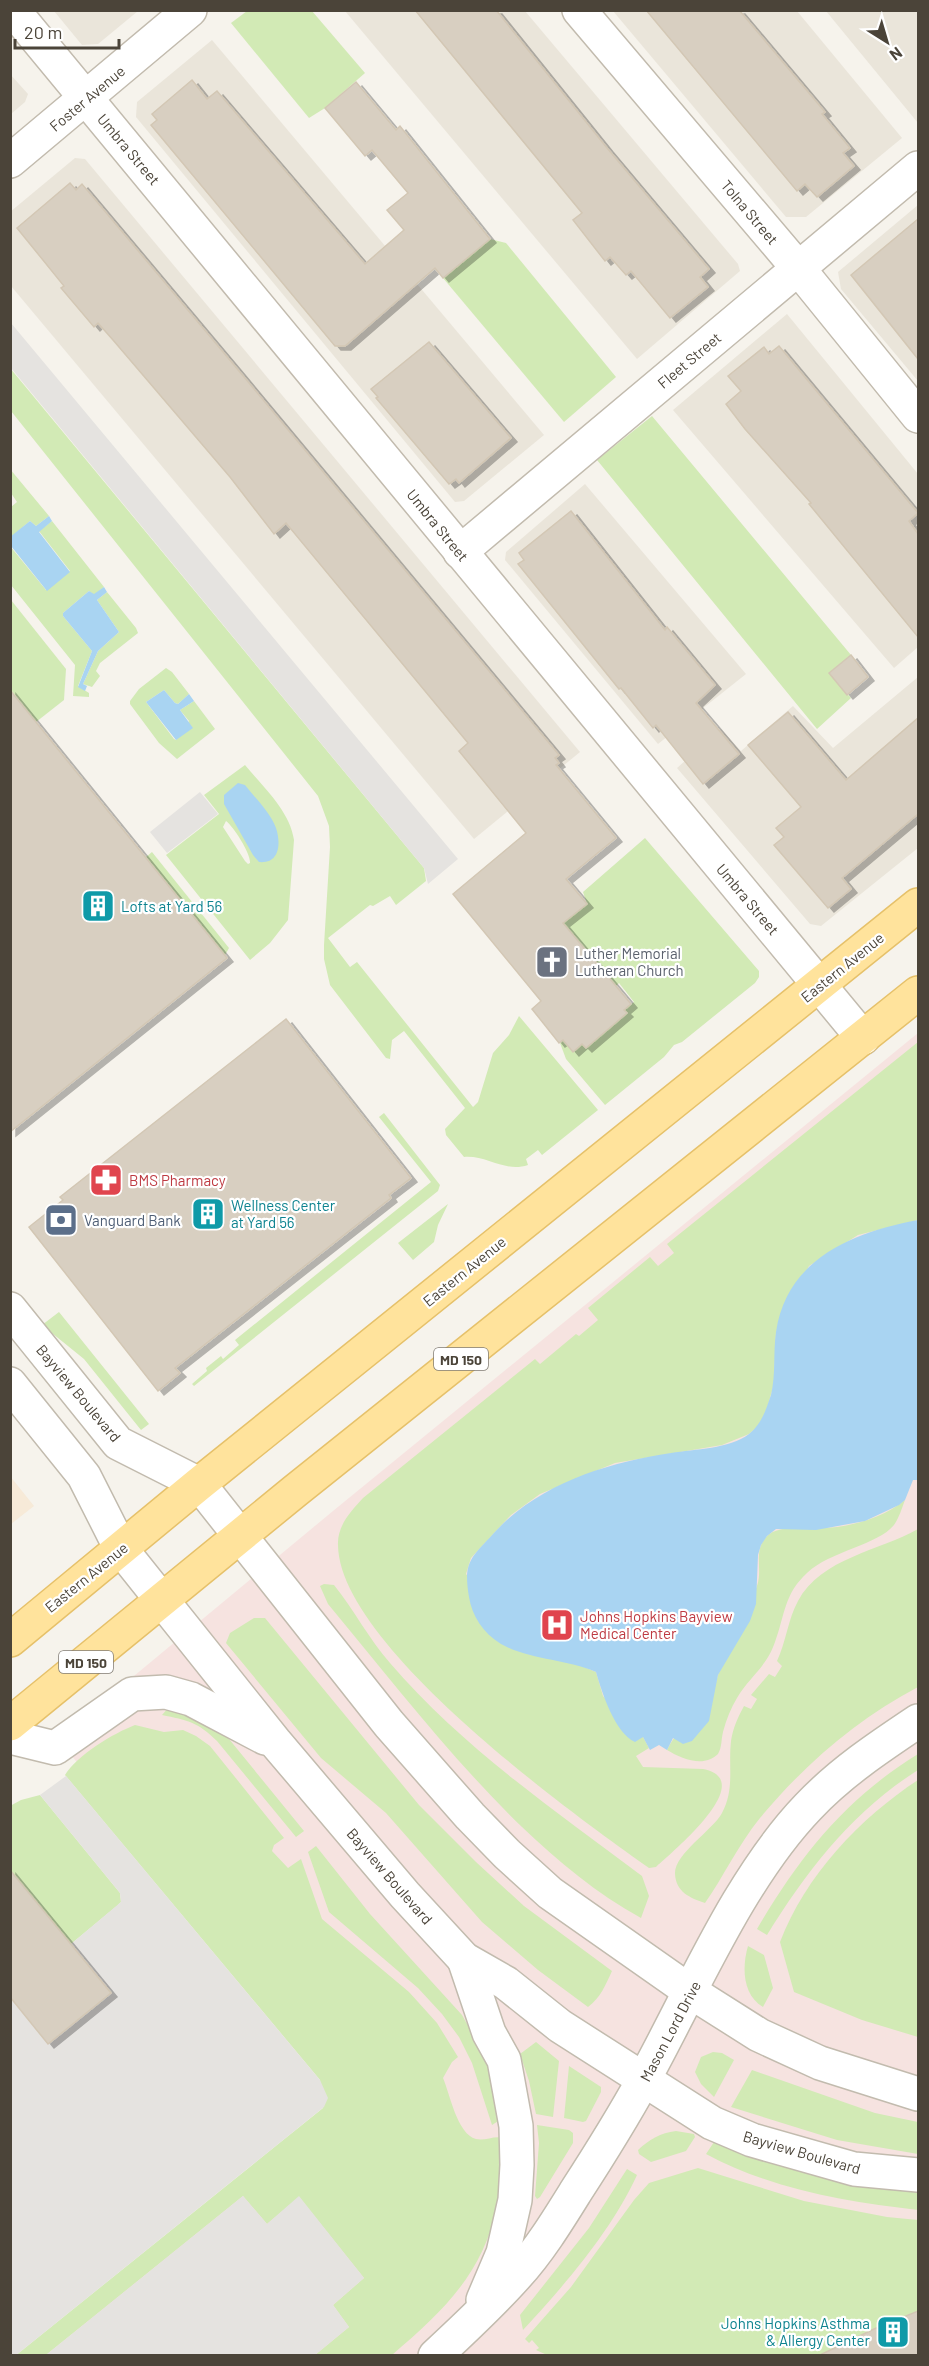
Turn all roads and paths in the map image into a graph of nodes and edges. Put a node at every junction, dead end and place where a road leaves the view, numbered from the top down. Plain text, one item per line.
1 (13, 10) edge
2 (190, 10) edge
3 (579, 10) edge
4 (86, 98) junction
5 (10, 161) edge
6 (918, 168) edge
7 (798, 268) junction
8 (918, 417) edge
9 (460, 552) junction
10 (918, 905) edge
11 (820, 986) junction
12 (918, 993) edge
13 (863, 1038) junction
14 (10, 1309) edge
15 (10, 1384) edge
16 (199, 1484) junction
17 (240, 1536) junction
18 (121, 1549) junction
19 (162, 1601) junction
20 (10, 1640) edge
21 (918, 1721) edge
22 (10, 1724) edge
23 (10, 1737) edge
24 (276, 1743) junction
25 (464, 1959) junction
26 (690, 1992) junction
27 (643, 2081) junction
28 (918, 2094) edge
29 (918, 2175) edge
30 (475, 2319) junction
31 (435, 2355) edge

1 - 4 street, Umbra Street
2 - 4 street, Foster Avenue
3 - 7 street, Tolna Street
4 - 5 street, Foster Avenue
4 - 9 street, Umbra Street
6 - 7 street, Fleet Street
7 - 8 street, Tolna Street
7 - 9 street, Fleet Street
9 - 11 street, Umbra Street
10 - 11 main road, Eastern Avenue
11 - 13 street, Umbra Street
11 - 16 main road, Eastern Avenue
12 - 13 main road, MD 150
13 - 17 main road, MD 150
14 - 16 street, Bayview Boulevard
15 - 18 street, Bayview Boulevard
16 - 17 street, Bayview Boulevard
16 - 18 main road, Eastern Avenue
17 - 19 main road, MD 150
17 - 26 street, Bayview Boulevard
18 - 19 street, Bayview Boulevard
18 - 20 main road, Eastern Avenue
19 - 22 main road, MD 150
19 - 24 street, Bayview Boulevard
21 - 26 street, Mason Lord Drive
23 - 24 street
24 - 25 street, Bayview Boulevard
25 - 27 street, Bayview Boulevard
25 - 30 street
26 - 27 street, Mason Lord Drive
26 - 28 street, Bayview Boulevard
27 - 29 street, Bayview Boulevard
27 - 30 street, Mason Lord Drive
30 - 31 street, Mason Lord Drive

